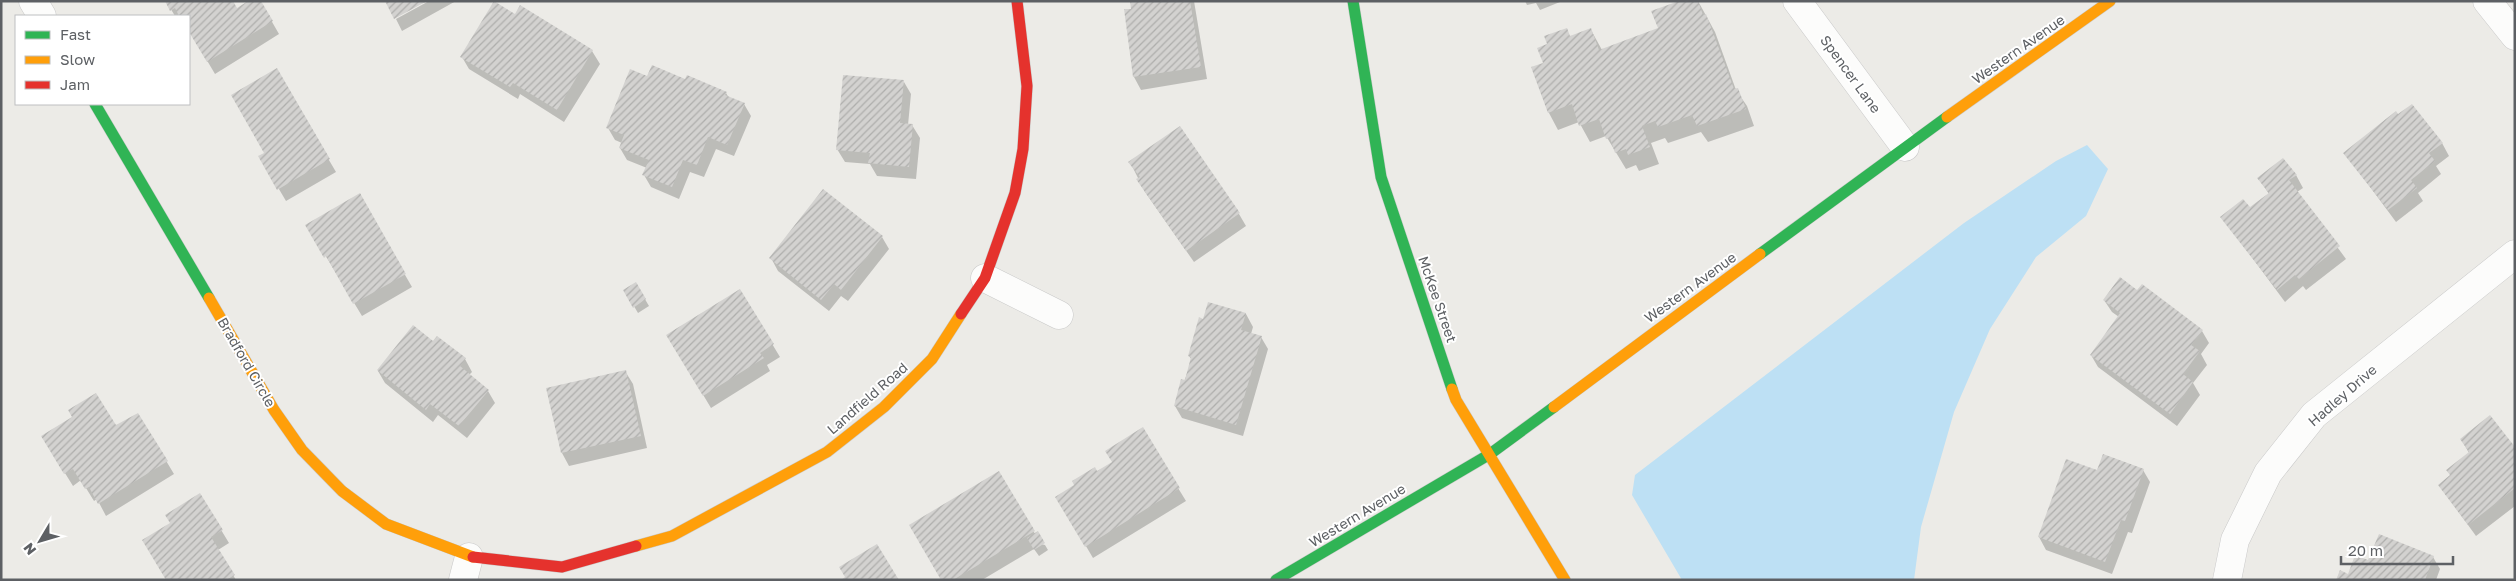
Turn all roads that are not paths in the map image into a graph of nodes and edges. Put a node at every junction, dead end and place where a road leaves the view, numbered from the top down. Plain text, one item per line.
1 (33, 1) edge
2 (1017, 1) edge
3 (1353, 1) edge
4 (1797, 1) edge
5 (2110, 1) edge
6 (2488, 1) edge
7 (41, 15) edge
8 (2515, 36) edge
9 (96, 105) edge
10 (1905, 147) junction
11 (2515, 254) edge
12 (985, 278) junction
13 (1059, 316) dead end
14 (1490, 454) junction
15 (465, 564) edge
16 (1276, 580) edge
17 (1565, 580) edge
18 (2227, 580) edge

1 - 7 street
2 - 12 street, Landfield Road
3 - 14 street, McKee Street
4 - 10 street, Spencer Lane
5 - 10 street, Western Avenue
6 - 8 street
9 - 15 street, Bradford Circle
10 - 14 street, Western Avenue
11 - 18 street, Hadley Drive
12 - 13 street
12 - 15 street, Landfield Road
14 - 16 street, Western Avenue
14 - 17 street, McKee Street

